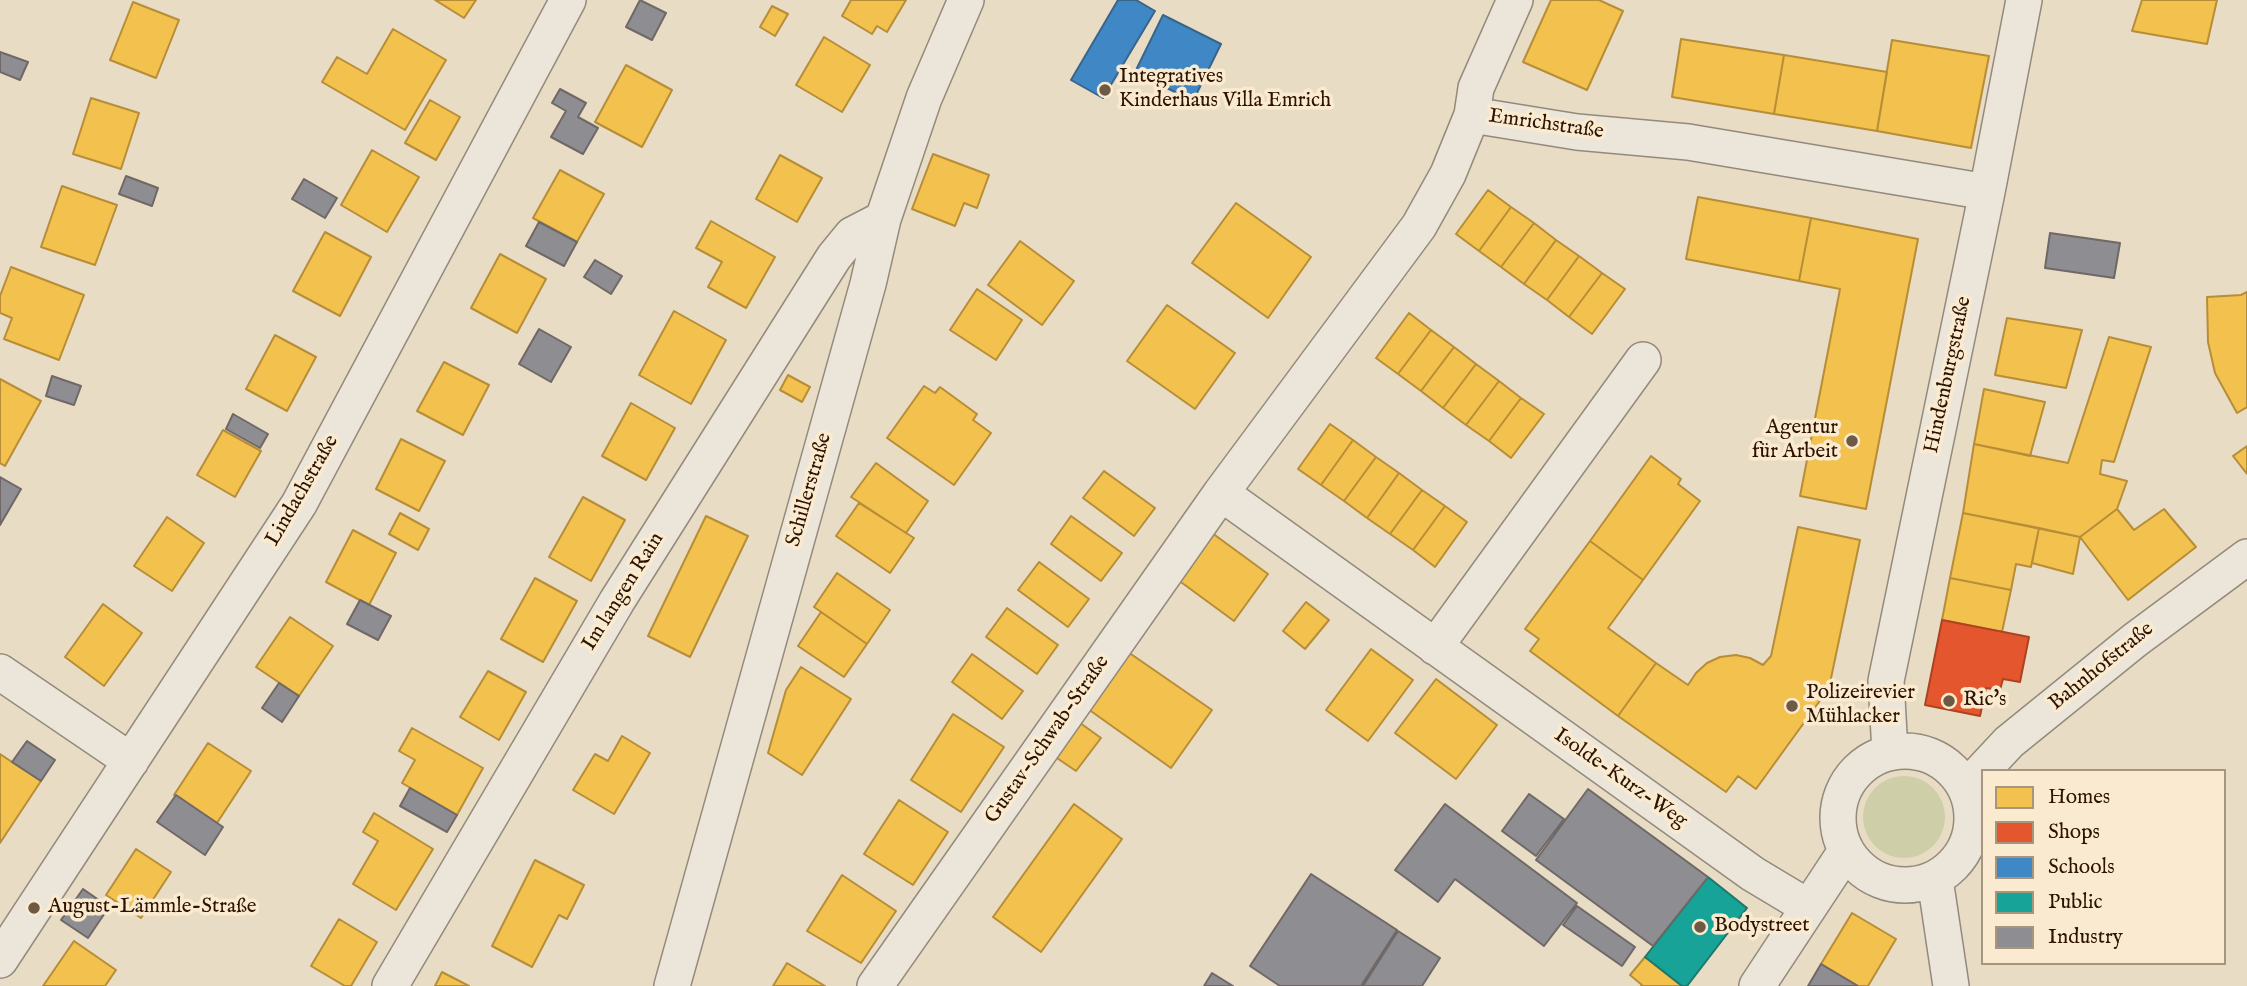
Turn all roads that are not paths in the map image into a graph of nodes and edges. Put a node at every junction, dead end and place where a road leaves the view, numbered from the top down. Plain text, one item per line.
1 (568, 0) edge
2 (966, 0) edge
3 (1516, 0) edge
4 (2024, 0) edge
5 (1472, 115) junction
6 (1987, 192) junction
7 (883, 219) junction
8 (1643, 360) dead end
9 (1222, 493) junction
10 (2247, 556) edge
11 (1435, 647) junction
12 (0, 672) edge
13 (1890, 752) junction
14 (131, 761) junction
15 (1984, 769) edge
16 (1981, 772) edge
17 (1966, 788) junction
18 (1846, 851) junction
19 (1935, 879) junction
20 (1808, 907) junction
21 (0, 960) edge
22 (390, 986) edge
23 (672, 986) edge
24 (875, 986) edge
25 (1757, 986) edge
26 (1951, 986) edge

1 - 14 street, Lindachstraße
2 - 7 street, Schillerstraße
3 - 5 street
4 - 6 street, Hindenburgstraße
5 - 6 street, Emrichstraße
5 - 9 street, Emrichstraße
6 - 13 street, Hindenburgstraße
7 - 22 street, Im langen Rain
7 - 23 street, Schillerstraße
8 - 11 street
9 - 11 street, Isolde-Kurz-Weg
9 - 24 street, Gustav-Schwab-Straße
10 - 15 street, Bahnhofstraße
11 - 20 street, Isolde-Kurz-Weg
12 - 14 street
13 - 17 street
13 - 18 street
14 - 21 street, Lindachstraße
16 - 17 street, Bahnhofstraße
17 - 19 street
18 - 19 street
18 - 20 street
19 - 26 street
20 - 25 street

